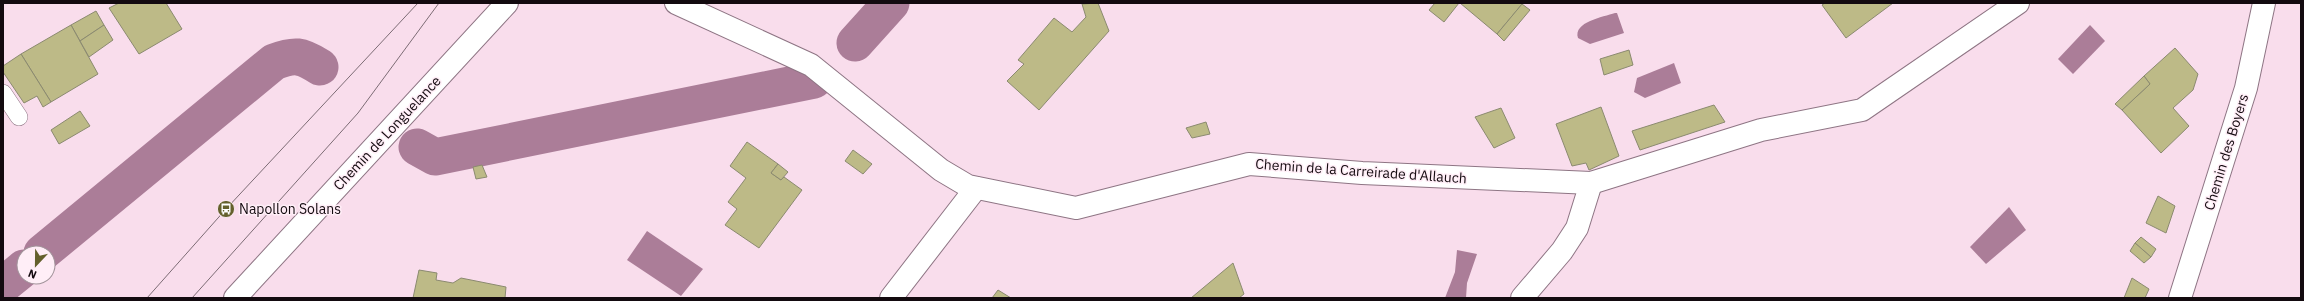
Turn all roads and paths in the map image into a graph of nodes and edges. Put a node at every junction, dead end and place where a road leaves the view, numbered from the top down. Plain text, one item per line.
1 (507, 3) edge
2 (676, 3) edge
3 (2018, 3) edge
4 (2264, 3) edge
5 (3, 93) edge
6 (20, 117) dead end
7 (1591, 184) junction
8 (976, 188) junction
9 (235, 298) edge
10 (891, 298) edge
11 (1522, 298) edge
12 (2180, 298) edge

1 - 9 street, Chemin de Longuelance
2 - 8 street, Chemin de la Carreirade d'Allauch
3 - 7 street, Chemin de la Carreirade d'Allauch
4 - 12 street, Chemin des Boyers
5 - 6 lane
7 - 8 street, Chemin de la Carreirade d'Allauch
7 - 11 street
8 - 10 street

